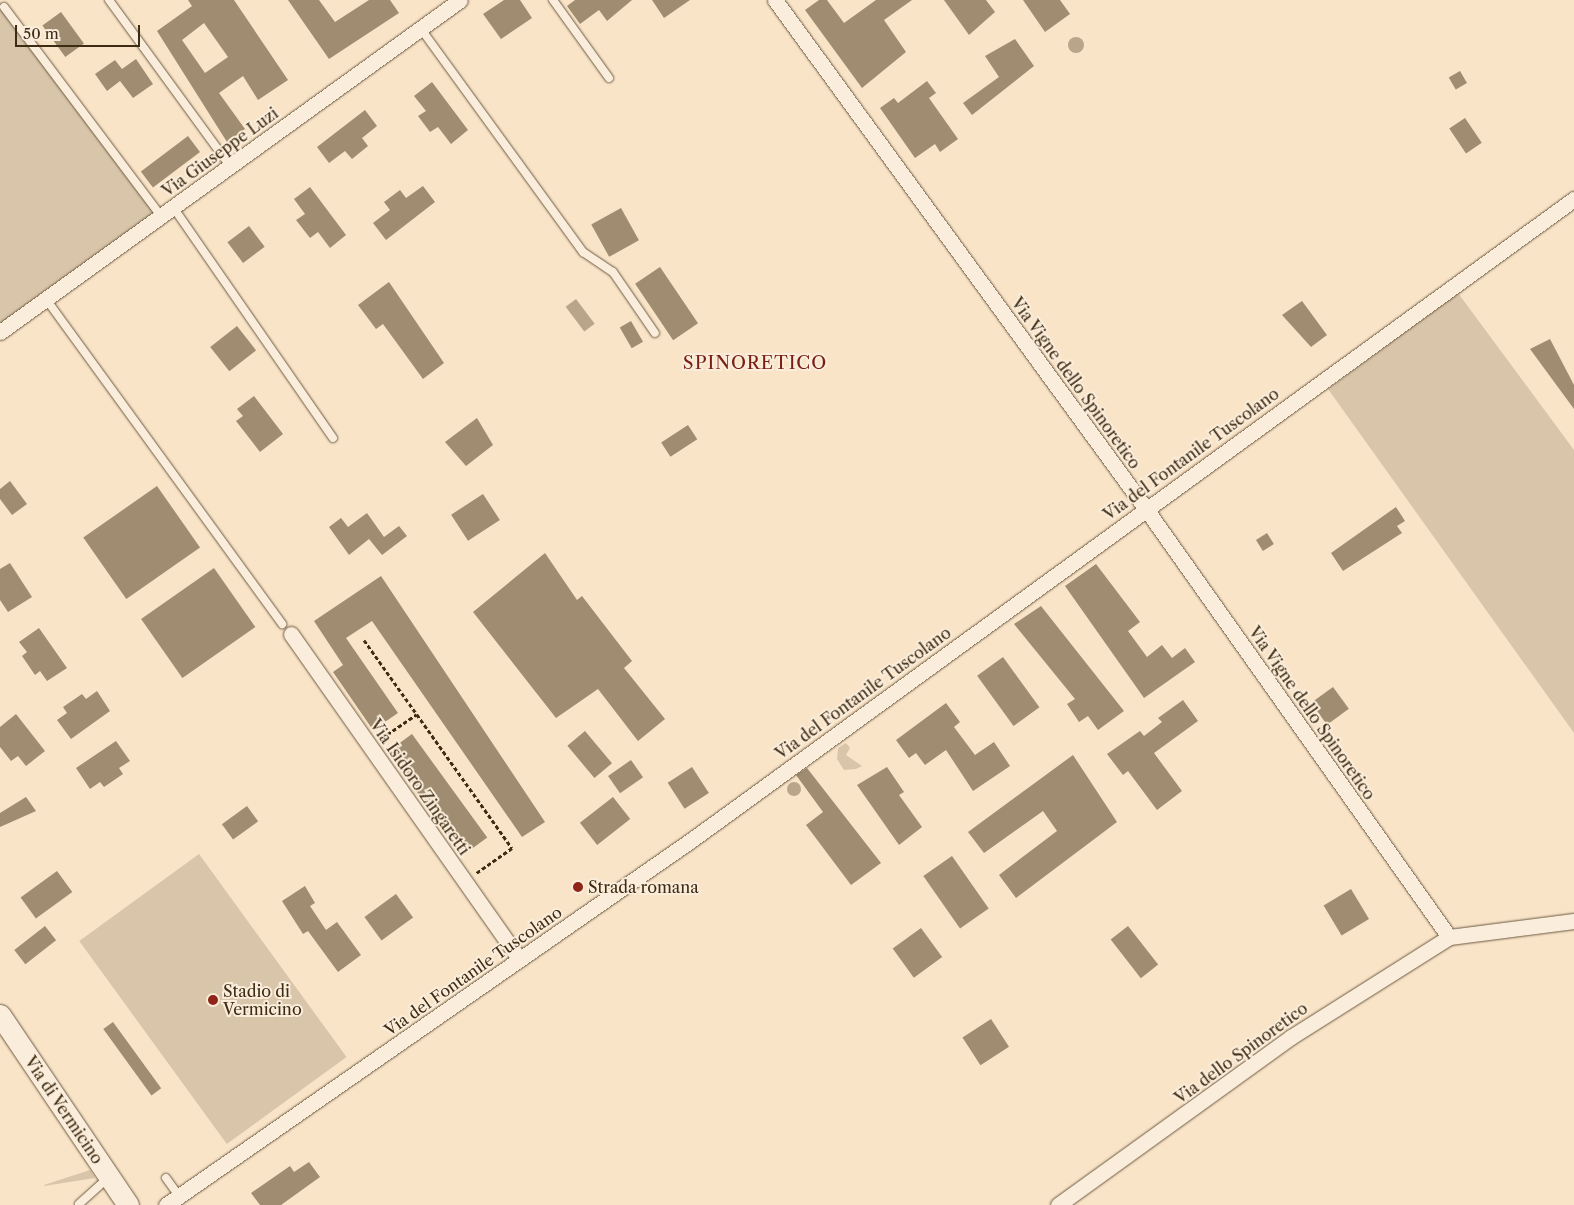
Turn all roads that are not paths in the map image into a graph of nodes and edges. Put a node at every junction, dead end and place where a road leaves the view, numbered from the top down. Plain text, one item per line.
1 (109, 0) edge
2 (460, 0) edge
3 (554, 0) edge
4 (774, 0) edge
5 (4, 7) dead end
6 (421, 29) junction
7 (609, 78) dead end
8 (230, 166) junction
9 (1574, 199) edge
10 (173, 207) junction
11 (161, 216) junction
12 (46, 299) junction
13 (0, 332) edge
14 (655, 333) dead end
15 (333, 438) dead end
16 (1146, 509) junction
17 (287, 629) joint
18 (1574, 921) edge
19 (1449, 937) junction
20 (520, 959) junction
21 (0, 1015) edge
22 (166, 1178) dead end
23 (102, 1183) dead end
24 (179, 1196) junction
25 (79, 1204) edge
26 (128, 1205) edge
27 (166, 1205) edge
28 (1058, 1205) edge

1 - 8 lane
2 - 6 street, Via Giuseppe Luzi
3 - 7 lane
4 - 16 street, Via Vigne dello Spinoretico
5 - 11 lane
6 - 8 street, Via Giuseppe Luzi
6 - 14 lane
8 - 10 street, Via Giuseppe Luzi
9 - 16 street, Via del Fontanile Tuscolano
10 - 11 street, Via Giuseppe Luzi
10 - 15 lane
11 - 12 street, Via Giuseppe Luzi
12 - 13 street, Via Giuseppe Luzi
12 - 17 lane
16 - 19 street, Via Vigne dello Spinoretico
16 - 20 street, Via del Fontanile Tuscolano
17 - 20 street, Via Isidoro Zingaretti
18 - 19 street
19 - 28 street, Via dello Spinoretico
20 - 24 street, Via del Fontanile Tuscolano
21 - 26 main road, Via di Vermicino
22 - 24 lane
23 - 25 lane
24 - 27 street, Via del Fontanile Tuscolano

